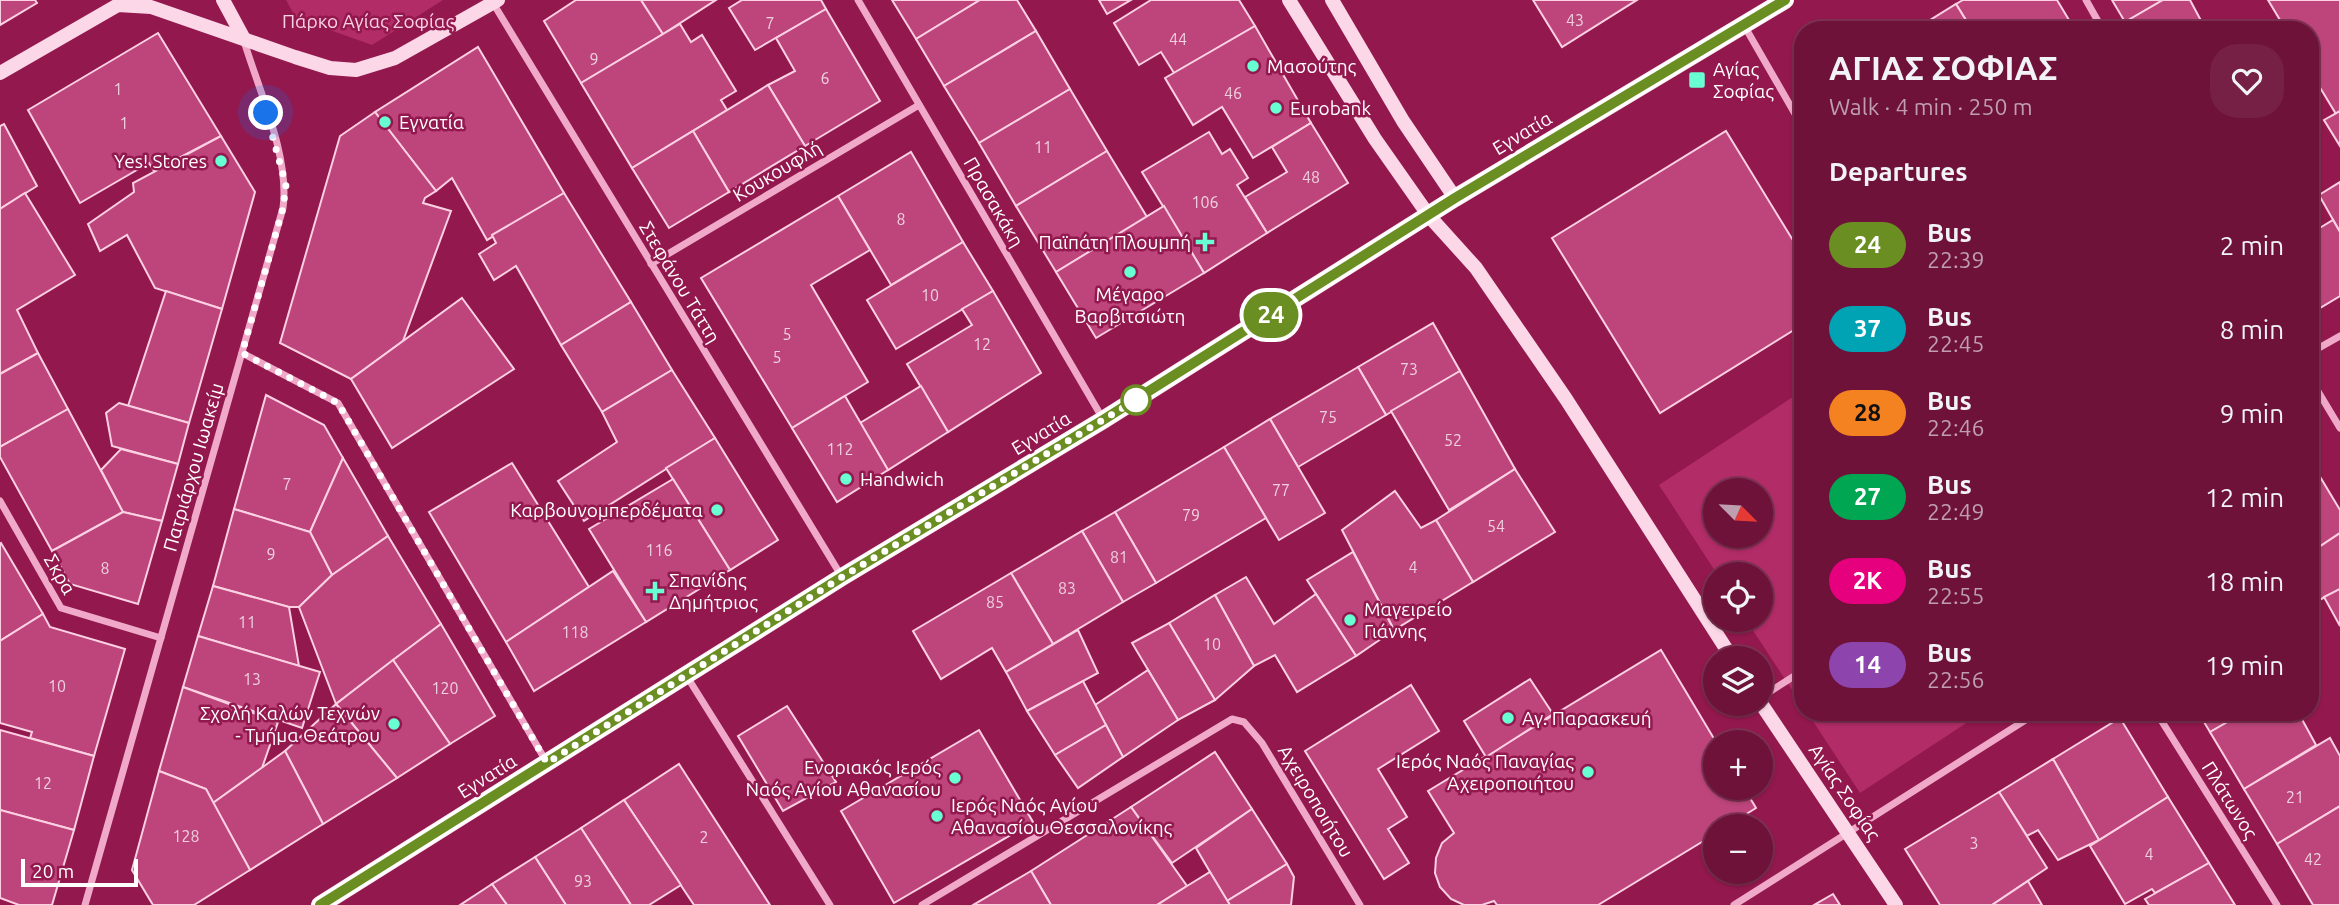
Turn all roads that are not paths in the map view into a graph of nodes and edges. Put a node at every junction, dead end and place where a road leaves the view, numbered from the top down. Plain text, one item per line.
1 (223, 0) edge
2 (858, 0) edge
3 (1289, 0) edge
4 (1332, 0) edge
5 (1785, 0) edge
6 (2086, 0) edge
7 (118, 2) edge
8 (495, 2) edge
9 (2098, 21) edge
10 (1744, 25) junction
11 (243, 37) junction
12 (0, 73) edge
13 (919, 105) junction
14 (1794, 112) edge
15 (1455, 198) junction
16 (1429, 216) junction
17 (651, 264) junction
18 (2340, 336) edge
19 (2319, 349) edge
20 (242, 353) junction
21 (2319, 393) edge
22 (1103, 420) junction
23 (2340, 428) edge
24 (0, 501) edge
25 (842, 577) junction
26 (161, 638) junction
27 (1724, 646) edge
28 (686, 675) junction
29 (1794, 677) edge
30 (1773, 691) edge
31 (1771, 716) edge
32 (2024, 721) edge
33 (2162, 721) edge
34 (547, 763) junction
35 (1849, 831) junction
36 (85, 905) edge
37 (320, 905) edge
38 (830, 905) edge
39 (922, 905) edge
40 (1360, 905) edge
41 (1734, 905) edge
42 (1896, 905) edge
43 (2277, 905) edge

1 - 11 main road
2 - 13 street, Πρασακάκη
3 - 16 main road
4 - 15 main road
5 - 10 main road, Εγνατία
6 - 9 street
7 - 11 main road
7 - 12 main road
8 - 11 main road
8 - 17 street, Στεφάνου Τάττη
10 - 14 street
10 - 15 main road, Εγνατία
11 - 20 street, Πατριάρχου Ιωακείμ
13 - 17 street, Κουκουφλή
13 - 22 street, Πρασακάκη
15 - 16 main road, Εγνατία
16 - 22 main road, Εγνατία
16 - 27 main road
17 - 25 street, Στεφάνου Τάττη
18 - 19 street
20 - 26 street, Πατριάρχου Ιωακείμ
20 - 34 street
21 - 23 street
22 - 25 main road, Εγνατία
24 - 26 street, Σκρα
25 - 28 main road, Εγνατία
26 - 36 street, Πατριάρχου Ιωακείμ
28 - 34 main road, Εγνατία
28 - 38 street
29 - 30 street
31 - 35 main road, Αγίας Σοφίας
32 - 35 street
33 - 43 street, Πλάτωνος
34 - 37 main road, Εγνατία
35 - 41 street
35 - 42 main road, Αγίας Σοφίας
39 - 40 street, Αχειροποιήτου

